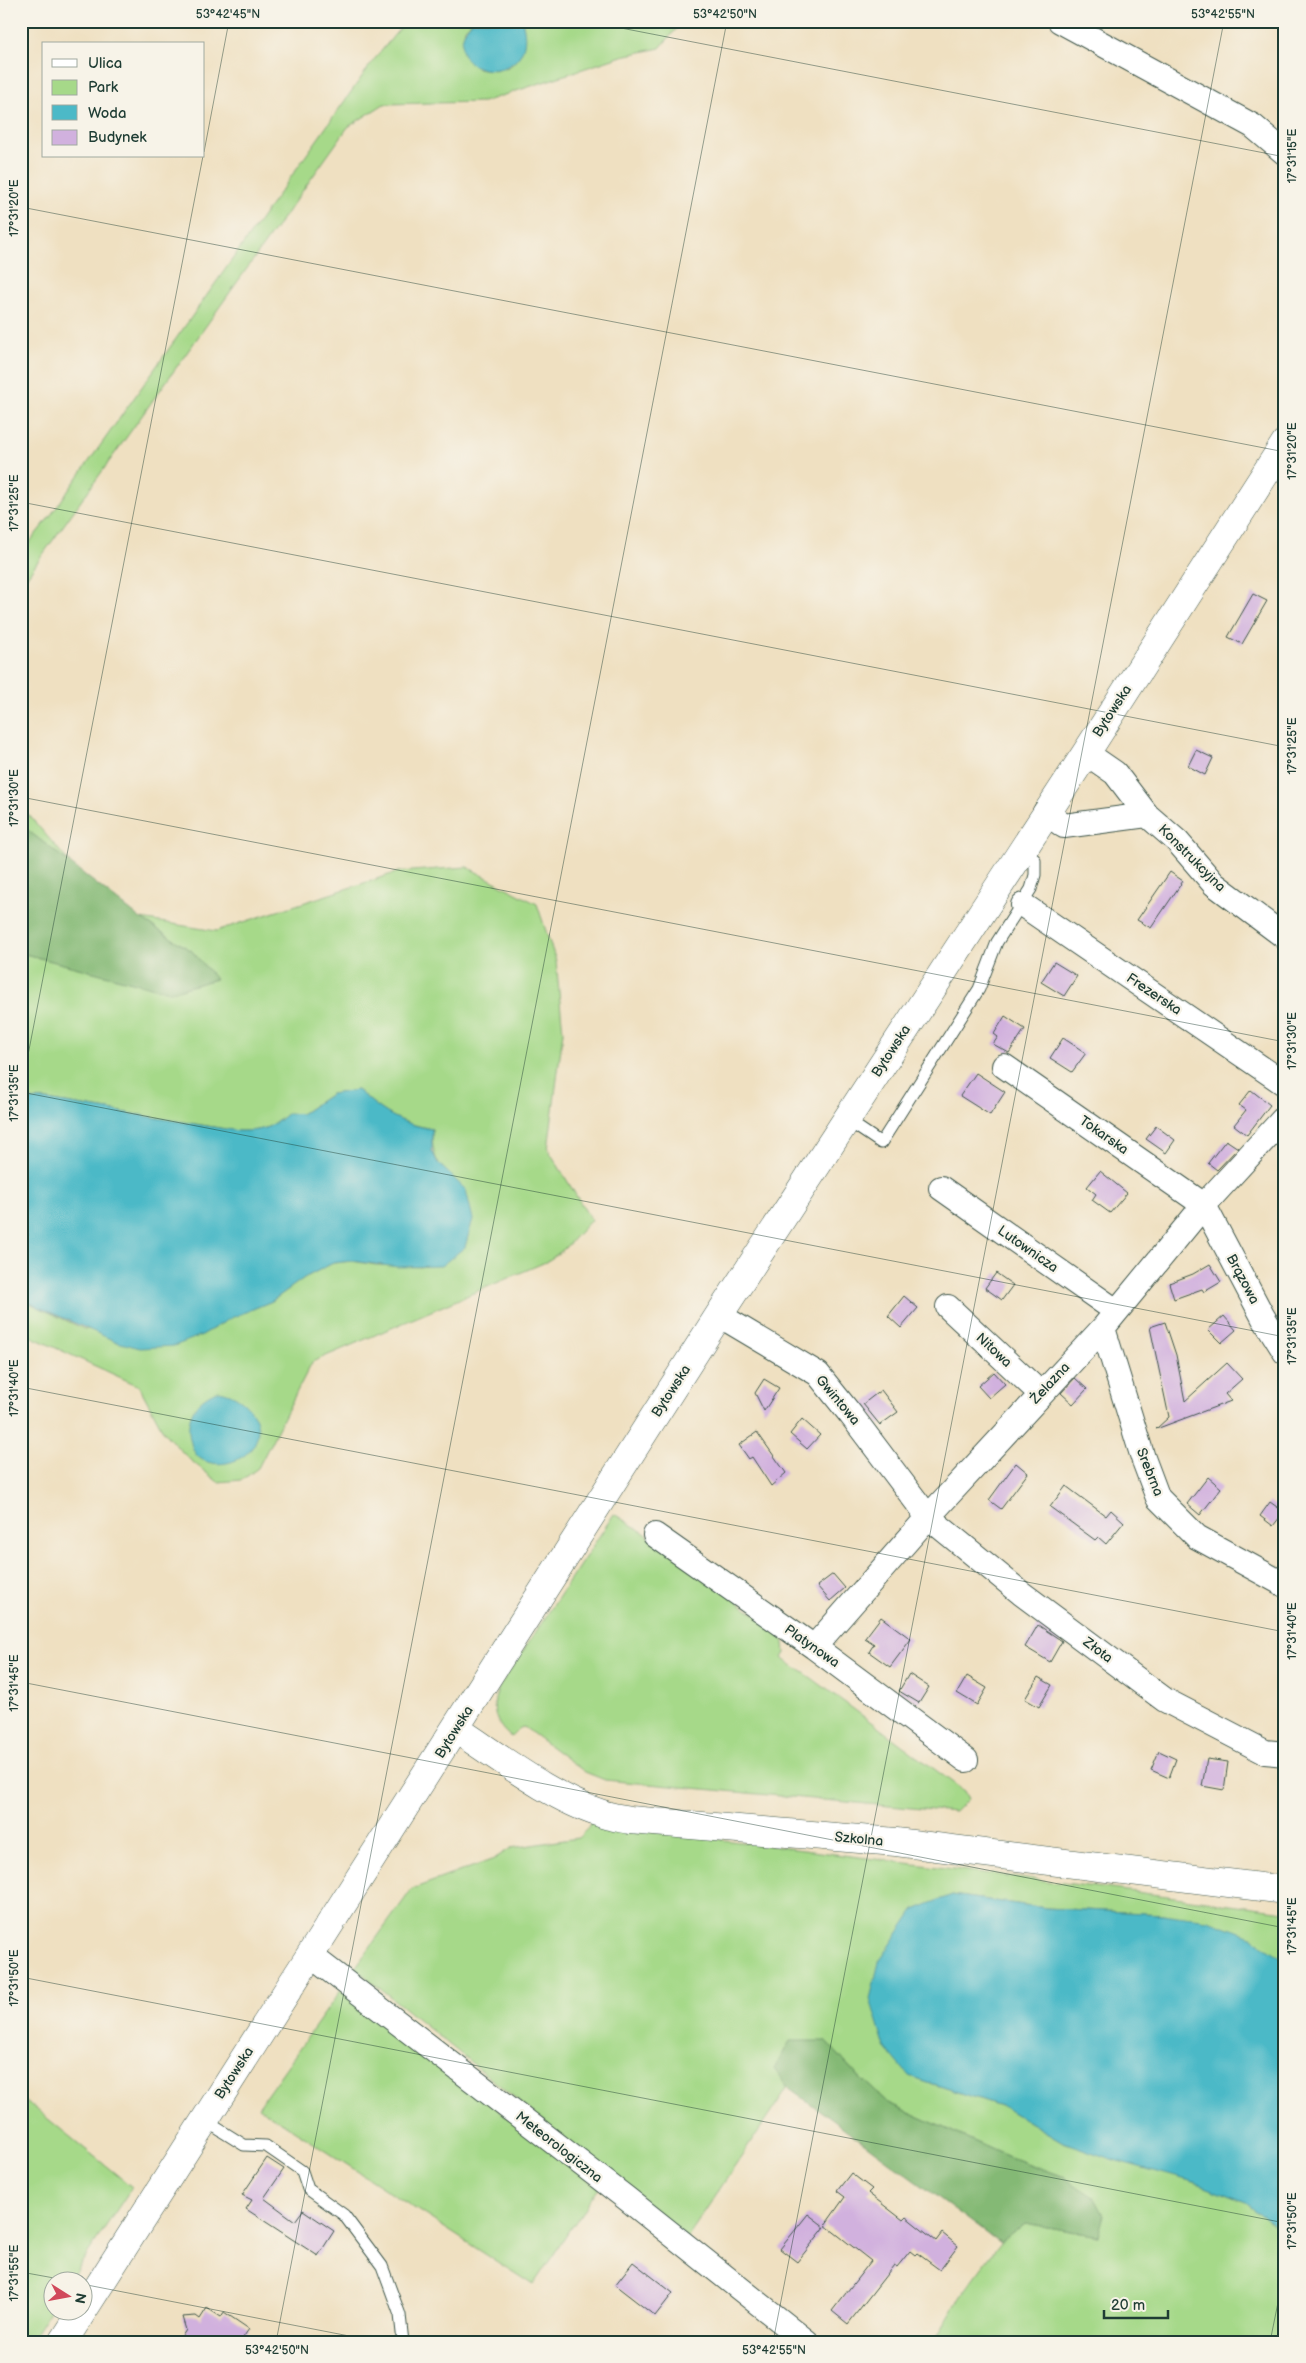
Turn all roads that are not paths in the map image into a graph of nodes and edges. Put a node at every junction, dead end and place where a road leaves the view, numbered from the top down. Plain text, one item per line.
1 (1060, 21) edge
2 (1285, 154) edge
3 (1285, 443) edge
4 (1086, 753) junction
5 (1045, 812) junction
6 (1147, 815) junction
7 (1022, 849) junction
8 (1023, 905) junction
9 (1285, 937) edge
10 (1004, 1066) dead end
11 (1285, 1084) edge
12 (1285, 1117) edge
13 (847, 1120) junction
14 (941, 1188) dead end
15 (1204, 1205) junction
16 (948, 1307) dead end
17 (719, 1315) junction
18 (1109, 1319) junction
19 (1285, 1352) edge
20 (1040, 1393) junction
21 (928, 1517) junction
22 (655, 1535) dead end
23 (1285, 1585) edge
24 (814, 1646) junction
25 (456, 1729) junction
26 (1285, 1754) edge
27 (966, 1760) dead end
28 (1285, 1890) edge
29 (310, 1955) junction
30 (204, 2120) junction
31 (63, 2342) edge
32 (403, 2342) edge
33 (807, 2342) edge

1 - 2 street
3 - 4 main road, Bytowska
4 - 5 main road, Bytowska
4 - 6 street, Konstrukcyjna
5 - 6 street
5 - 7 main road, Bytowska
6 - 9 street, Konstrukcyjna
7 - 8 lane
7 - 13 main road, Bytowska
8 - 11 street, Frezerska
8 - 13 lane
10 - 15 street, Tokarska
12 - 15 street, Żelazna
13 - 17 main road, Bytowska
14 - 18 street, Lutownicza
15 - 18 street, Żelazna
15 - 19 street, Brązowa
16 - 20 street, Nitowa
17 - 21 street, Gwintowa
17 - 25 main road, Bytowska
18 - 20 street, Żelazna
18 - 23 street, Srebrna
20 - 21 street, Żelazna
21 - 24 street, Żelazna
21 - 26 street, Złota
22 - 24 street, Platynowa
24 - 27 street, Platynowa
25 - 28 main road, Szkolna
25 - 29 main road, Bytowska
29 - 30 main road, Bytowska
29 - 33 street, Meteorologiczna
30 - 31 main road, Bytowska
30 - 32 lane

